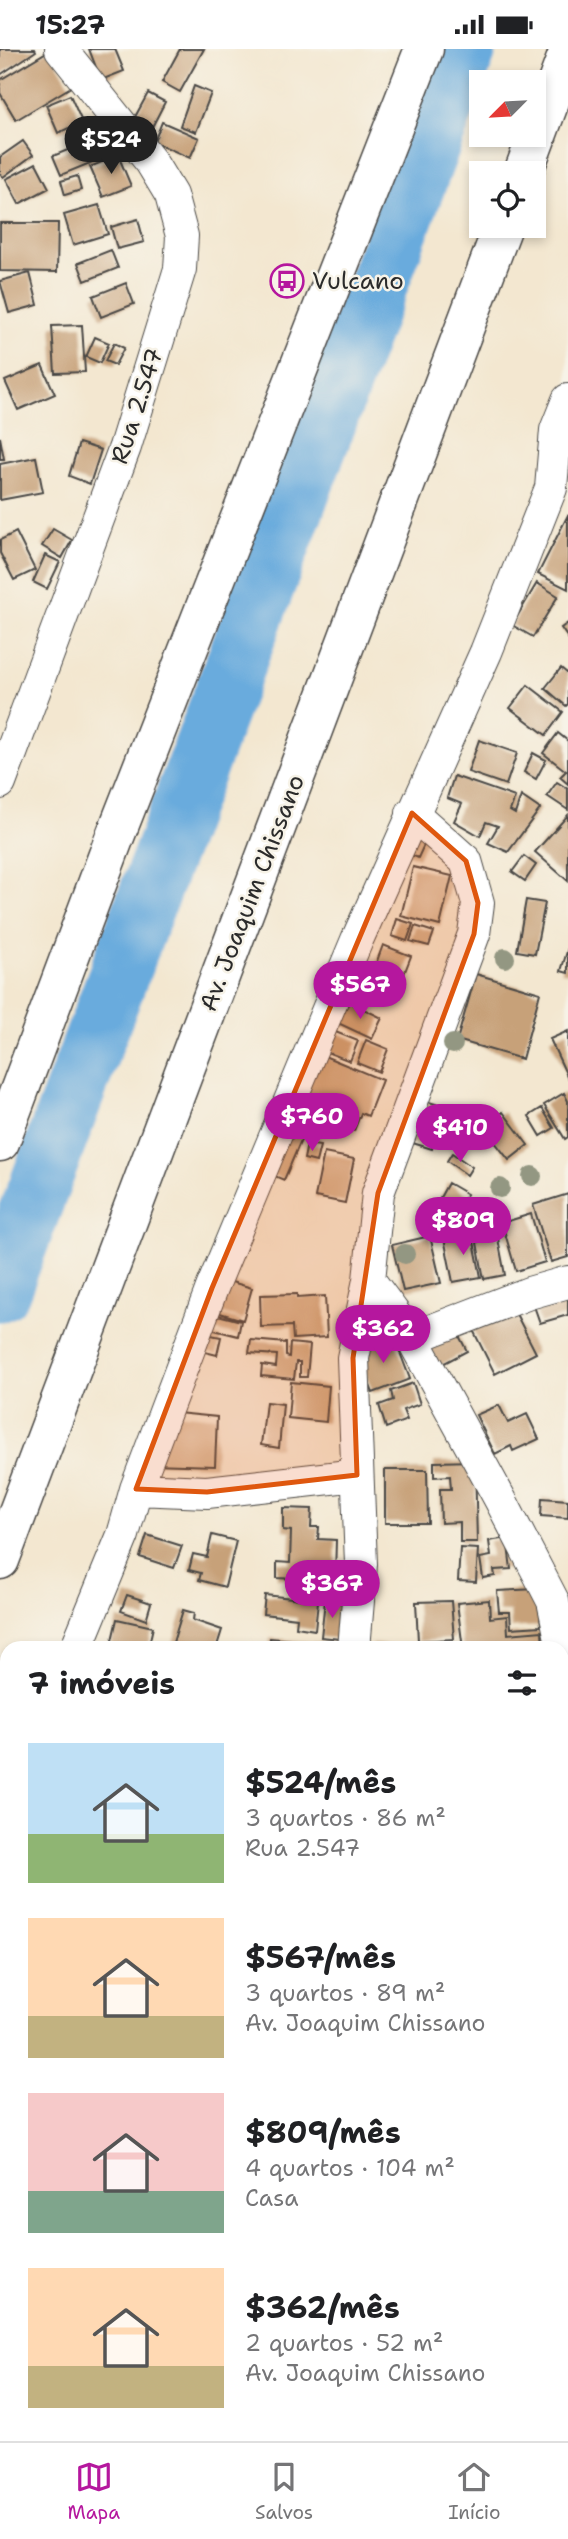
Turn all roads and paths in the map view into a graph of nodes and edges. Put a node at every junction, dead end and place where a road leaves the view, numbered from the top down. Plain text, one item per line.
1 (61, 49) edge
2 (424, 49) edge
3 (568, 53) edge
4 (528, 161) edge
5 (498, 238) edge
6 (568, 400) edge
7 (0, 783) edge
8 (412, 813) junction
9 (0, 1142) edge
10 (369, 1280) junction
11 (568, 1282) edge
12 (412, 1338) junction
13 (357, 1475) junction
14 (136, 1489) junction
15 (0, 1560) edge
16 (79, 1641) edge
17 (355, 1641) edge
18 (561, 1641) edge

1 - 7 street, Rua 2.547
2 - 9 main road
3 - 4 main road
5 - 15 main road, Av. Joaquim Chissano
6 - 8 street
8 - 10 street
8 - 14 street
10 - 12 street
10 - 13 street
11 - 12 street
12 - 18 street
13 - 14 street
13 - 17 street
14 - 16 street

